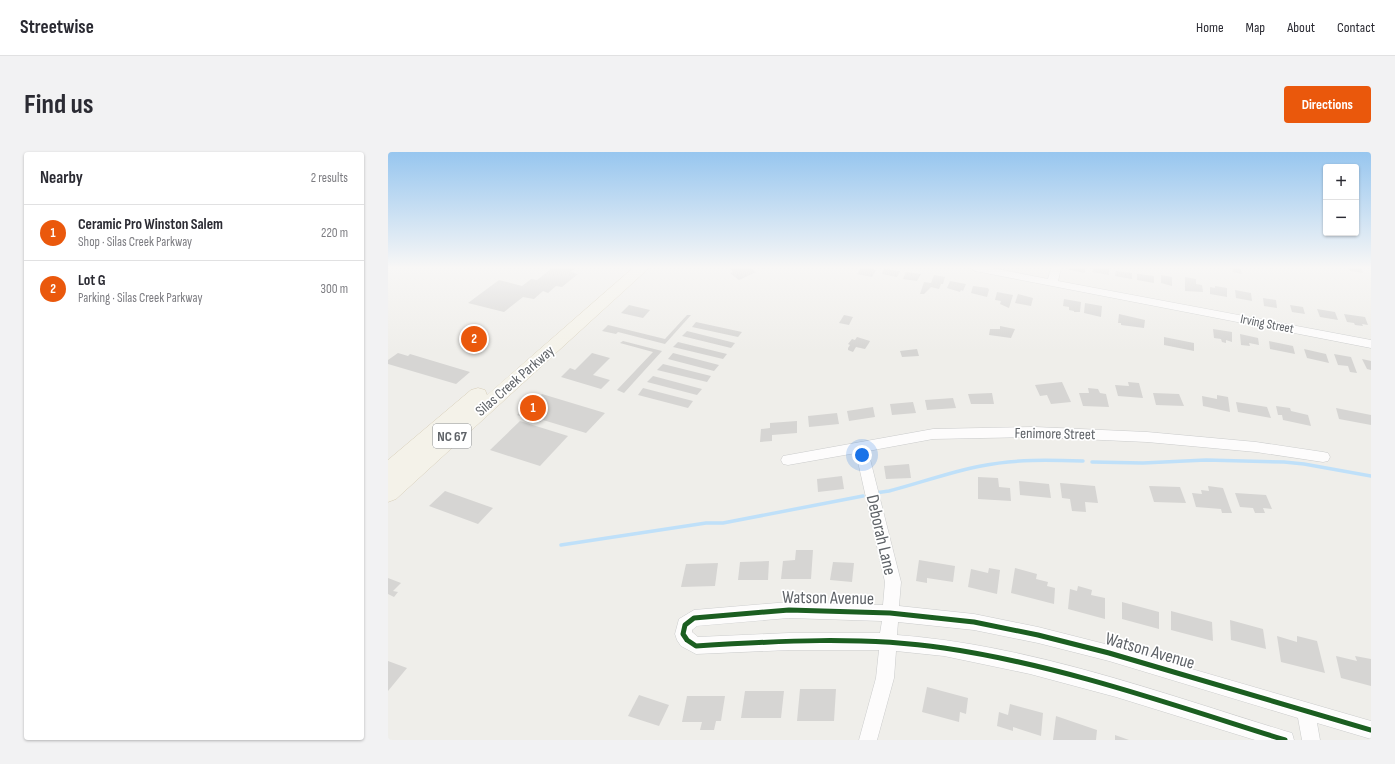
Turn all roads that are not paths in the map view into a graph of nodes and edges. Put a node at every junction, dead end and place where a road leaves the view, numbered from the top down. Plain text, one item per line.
1 (593, 295) edge
2 (611, 295) edge
3 (1117, 295) edge
4 (1371, 344) edge
5 (510, 368) junction
6 (861, 448) junction
7 (1323, 457) dead end
8 (788, 460) dead end
9 (388, 472) edge
10 (409, 474) junction
11 (388, 493) edge
12 (890, 613) junction
13 (889, 643) junction
14 (1306, 711) junction
15 (1371, 730) edge
16 (868, 740) edge
17 (1285, 740) edge
18 (1311, 740) edge

1 - 5 main road, Silas Creek Parkway / NC 67
2 - 10 main road, Silas Creek Parkway / NC 67
3 - 4 street, Irving Street
5 - 9 main road, Silas Creek Parkway / NC 67
5 - 10 main road
6 - 7 street, Fenimore Street
6 - 8 street, Fenimore Street
6 - 12 street, Deborah Lane
10 - 11 main road, Silas Creek Parkway / NC 67
12 - 13 street, Deborah Lane
12 - 13 street, Watson Avenue
12 - 14 street, Watson Avenue
13 - 16 street, Deborah Lane
13 - 17 street, Watson Avenue
14 - 15 street, Watson Avenue
14 - 18 street

